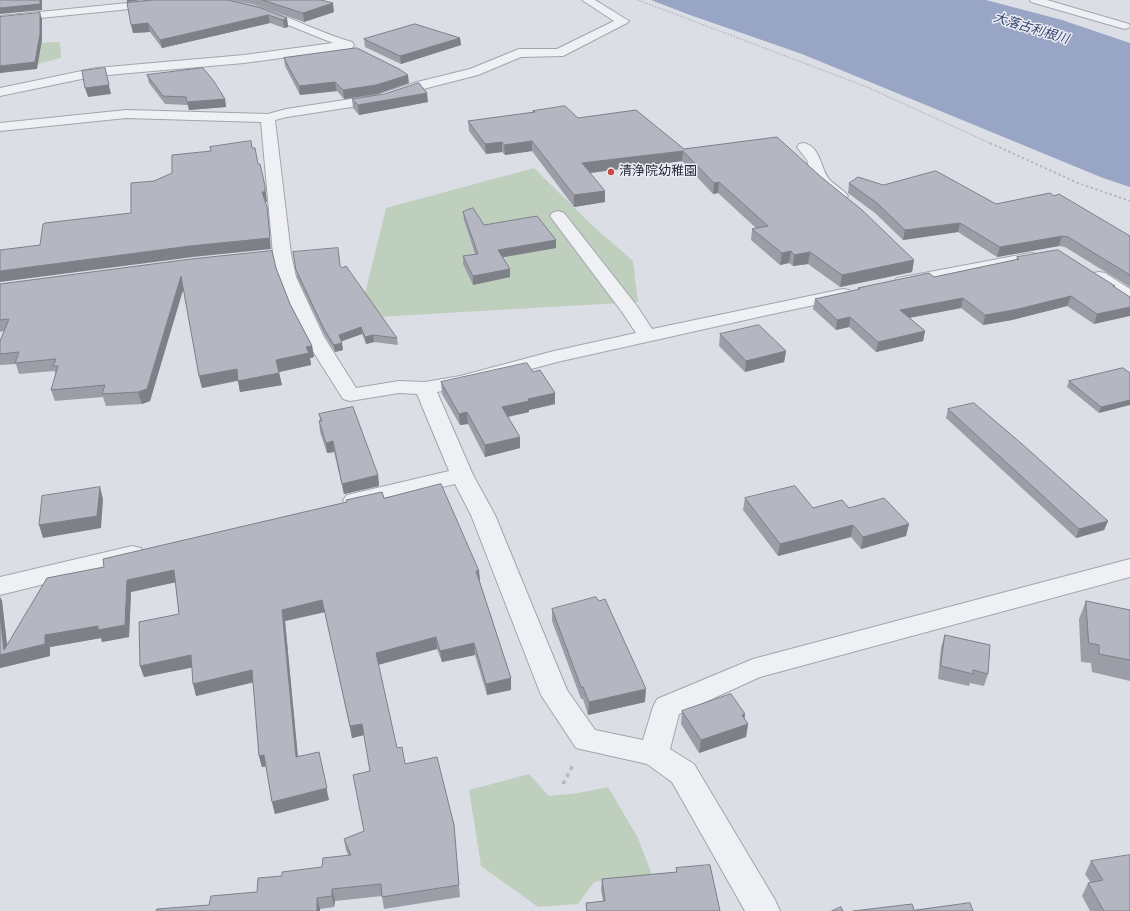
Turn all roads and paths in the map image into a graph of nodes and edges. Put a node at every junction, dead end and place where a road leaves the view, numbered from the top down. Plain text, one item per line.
1 (190, 0) edge
2 (216, 0) edge
3 (588, 0) edge
4 (638, 0) edge
5 (1035, 0) edge
6 (0, 19) edge
7 (1128, 26) edge
8 (348, 45) junction
9 (362, 52) edge
10 (411, 77) dead end
11 (422, 85) junction
12 (0, 92) edge
13 (268, 118) junction
14 (0, 127) edge
15 (804, 147) dead end
16 (1130, 201) edge
17 (855, 208) edge
18 (558, 216) dead end
19 (1044, 255) edge
20 (1084, 268) edge
21 (889, 284) edge
22 (858, 291) edge
23 (1130, 297) edge
24 (648, 336) junction
25 (425, 388) junction
26 (462, 475) junction
27 (331, 506) edge
28 (153, 549) edge
29 (1130, 568) edge
30 (0, 586) edge
31 (654, 754) junction
32 (763, 911) edge

1 - 6 street
2 - 8 street
3 - 11 street
4 - 16 path
5 - 7 street
8 - 9 street
8 - 12 street
10 - 11 street
11 - 13 street
13 - 14 street
13 - 25 street
15 - 17 street
18 - 24 street
19 - 21 street
20 - 23 street
22 - 24 street
24 - 25 street
25 - 26 street
26 - 27 street
26 - 31 street
28 - 30 street
29 - 31 street
31 - 32 street

